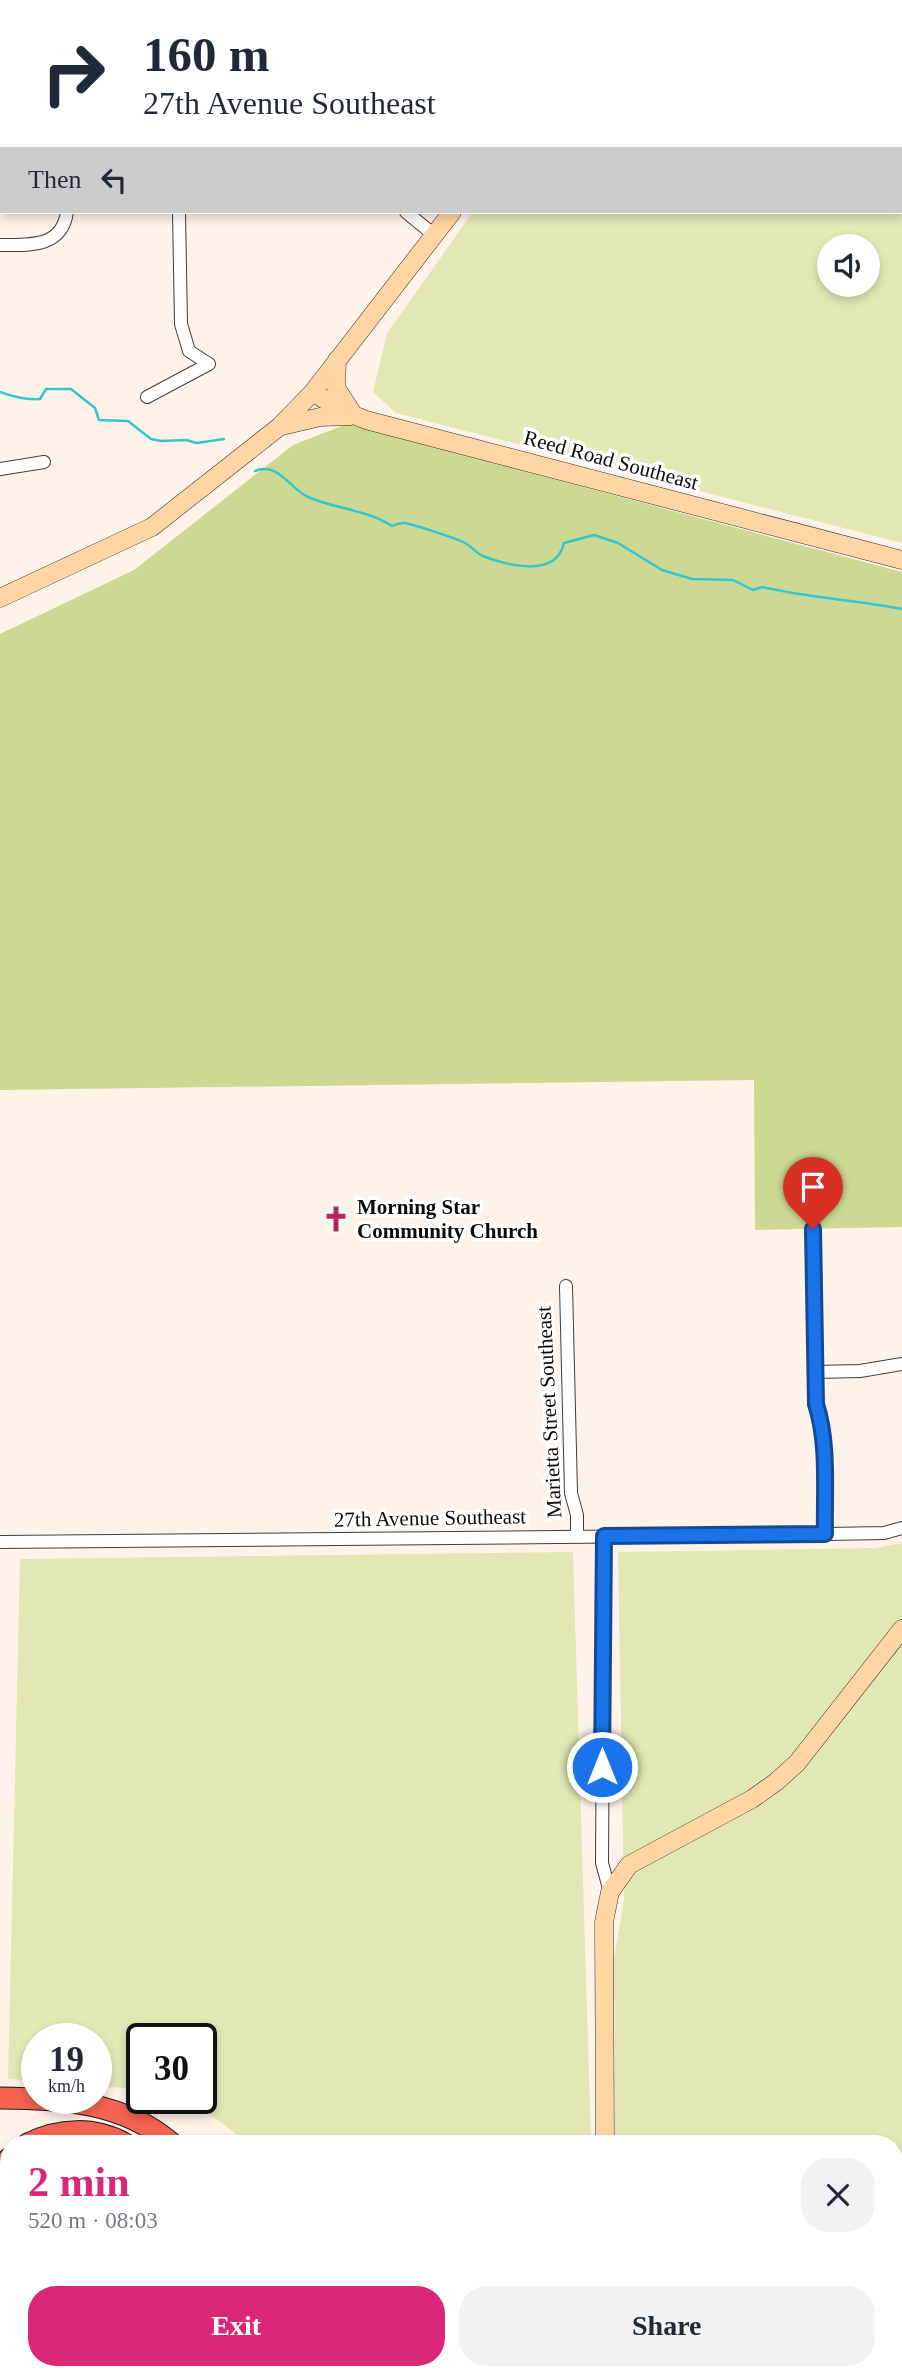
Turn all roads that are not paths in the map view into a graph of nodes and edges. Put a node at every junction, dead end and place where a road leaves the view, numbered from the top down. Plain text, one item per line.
1 (67, 214) edge
2 (179, 214) edge
3 (409, 214) edge
4 (450, 214) edge
5 (434, 235) junction
6 (0, 245) edge
7 (337, 360) junction
8 (313, 392) junction
9 (147, 397) dead end
10 (354, 416) junction
11 (279, 427) junction
12 (44, 461) dead end
13 (0, 469) edge
14 (902, 560) edge
15 (0, 598) edge
16 (813, 1229) dead end
17 (566, 1286) dead end
18 (902, 1364) edge
19 (815, 1373) junction
20 (902, 1528) edge
21 (825, 1534) junction
22 (577, 1536) junction
23 (604, 1536) junction
24 (0, 1542) edge
25 (902, 1629) edge
26 (610, 1892) junction
27 (0, 2098) edge
28 (52, 2135) edge
29 (106, 2135) edge
30 (160, 2135) edge
31 (605, 2135) edge

1 - 6 street
2 - 9 street
3 - 5 street
4 - 5 street
5 - 7 street
7 - 8 street
7 - 10 street
8 - 10 street, Reed Road Southeast
8 - 11 street
10 - 11 street
10 - 14 street, Reed Road Southeast
11 - 15 street
12 - 13 street
16 - 19 street
17 - 22 street, Marietta Street Southeast
18 - 19 street
19 - 21 street
20 - 21 street, 27th Avenue Southeast
21 - 23 street, 27th Avenue Southeast
22 - 23 street, 27th Avenue Southeast
22 - 24 street, 27th Avenue Southeast
23 - 26 street
25 - 26 street
26 - 31 street
27 - 30 highway
28 - 29 highway

